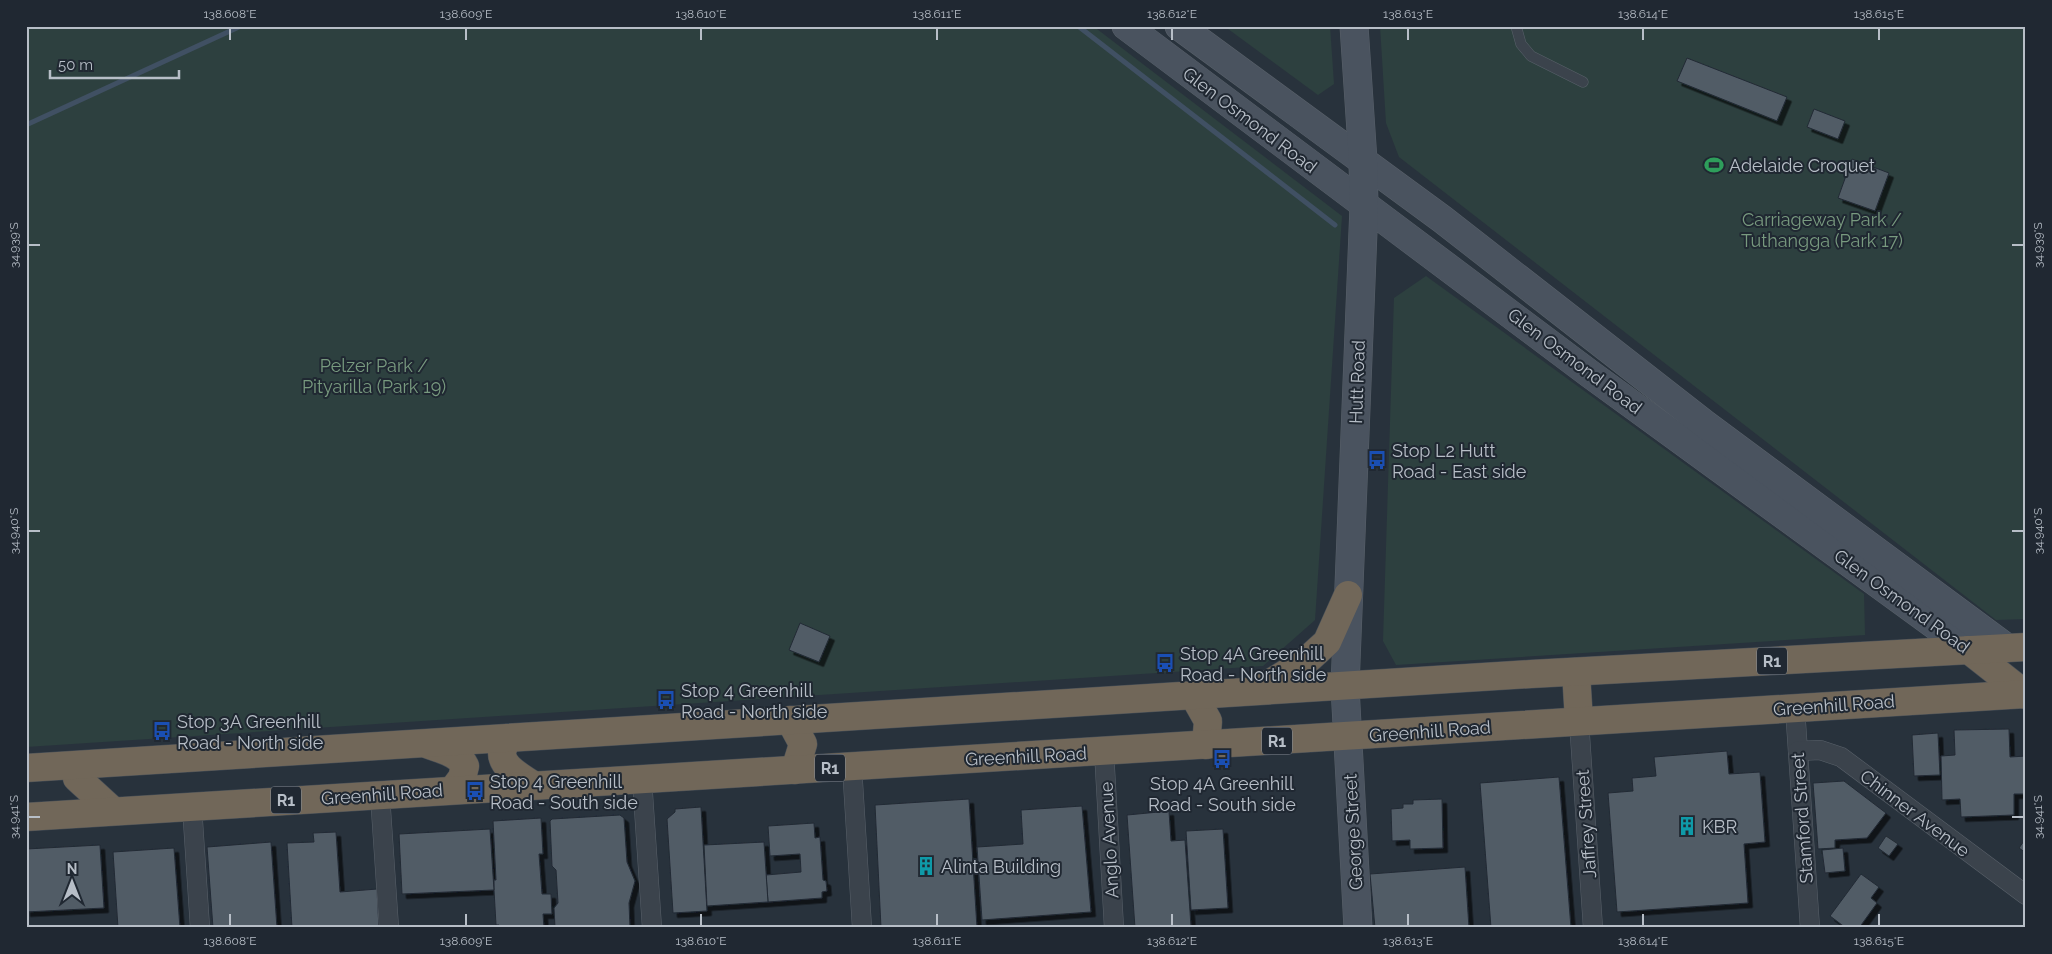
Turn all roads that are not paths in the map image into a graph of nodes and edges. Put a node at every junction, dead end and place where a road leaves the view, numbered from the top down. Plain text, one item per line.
1 (1126, 26) edge
2 (1179, 26) edge
3 (1354, 26) edge
4 (1516, 26) edge
5 (1583, 82) dead end
6 (1363, 161) junction
7 (1364, 206) junction
8 (1348, 595) junction
9 (1969, 650) junction
10 (2020, 652) edge
11 (1576, 672) junction
12 (1345, 687) junction
13 (1256, 692) junction
14 (2026, 694) edge
15 (1194, 696) junction
16 (1795, 708) junction
17 (790, 720) junction
18 (1579, 721) junction
19 (1348, 737) junction
20 (508, 738) junction
21 (426, 744) junction
22 (1206, 745) junction
23 (1104, 751) junction
24 (1798, 751) junction
25 (81, 765) junction
26 (852, 766) junction
27 (26, 768) edge
28 (795, 770) junction
29 (642, 779) junction
30 (533, 785) junction
31 (453, 790) junction
32 (380, 795) junction
33 (192, 806) junction
34 (113, 811) junction
35 (29, 817) edge
36 (2026, 895) edge
37 (200, 928) edge
38 (389, 928) edge
39 (652, 928) edge
40 (862, 928) edge
41 (1114, 928) edge
42 (1358, 928) edge
43 (1593, 928) edge
44 (1810, 928) edge

1 - 7 main road, Glen Osmond Road
2 - 6 main road, Glen Osmond Road
3 - 6 main road, Hutt Road
4 - 5 lane
6 - 7 main road, Hutt Road
6 - 10 main road, Glen Osmond Road
7 - 8 main road, Hutt Road
7 - 9 main road, Glen Osmond Road
8 - 12 main road, Hutt Road
8 - 13 highway
9 - 10 highway, R1
9 - 11 highway, R1
9 - 14 highway, Glen Osmond Road
11 - 12 highway, R1
11 - 18 highway
12 - 13 highway, R1
12 - 19 main road, Hutt Road
13 - 15 highway, R1
14 - 16 highway, Greenhill Road / R1
15 - 17 highway, R1
15 - 22 highway
16 - 18 highway, Greenhill Road / R1
16 - 24 street, Stamford Street
17 - 20 highway, R1
17 - 28 highway
18 - 19 highway, Greenhill Road / R1
18 - 43 street, Jaffrey Street
19 - 22 highway, Greenhill Road / R1
19 - 42 main road, George Street
20 - 21 highway, R1
20 - 30 highway
21 - 25 highway, R1
21 - 31 highway
22 - 23 highway, Greenhill Road / R1
23 - 26 highway, Greenhill Road / R1
23 - 41 street, Anglo Avenue
24 - 36 street, Chinner Avenue
24 - 44 street, Stamford Street
25 - 27 highway, R1
25 - 34 highway
26 - 28 highway, Greenhill Road / R1
26 - 40 street
28 - 29 highway, Greenhill Road / R1
29 - 30 highway, Greenhill Road / R1
29 - 39 street
30 - 31 highway, Greenhill Road / R1
31 - 32 highway, Greenhill Road / R1
32 - 33 highway, Greenhill Road / R1
32 - 38 street
33 - 34 highway, Greenhill Road / R1
33 - 37 street
34 - 35 highway, Greenhill Road / R1

